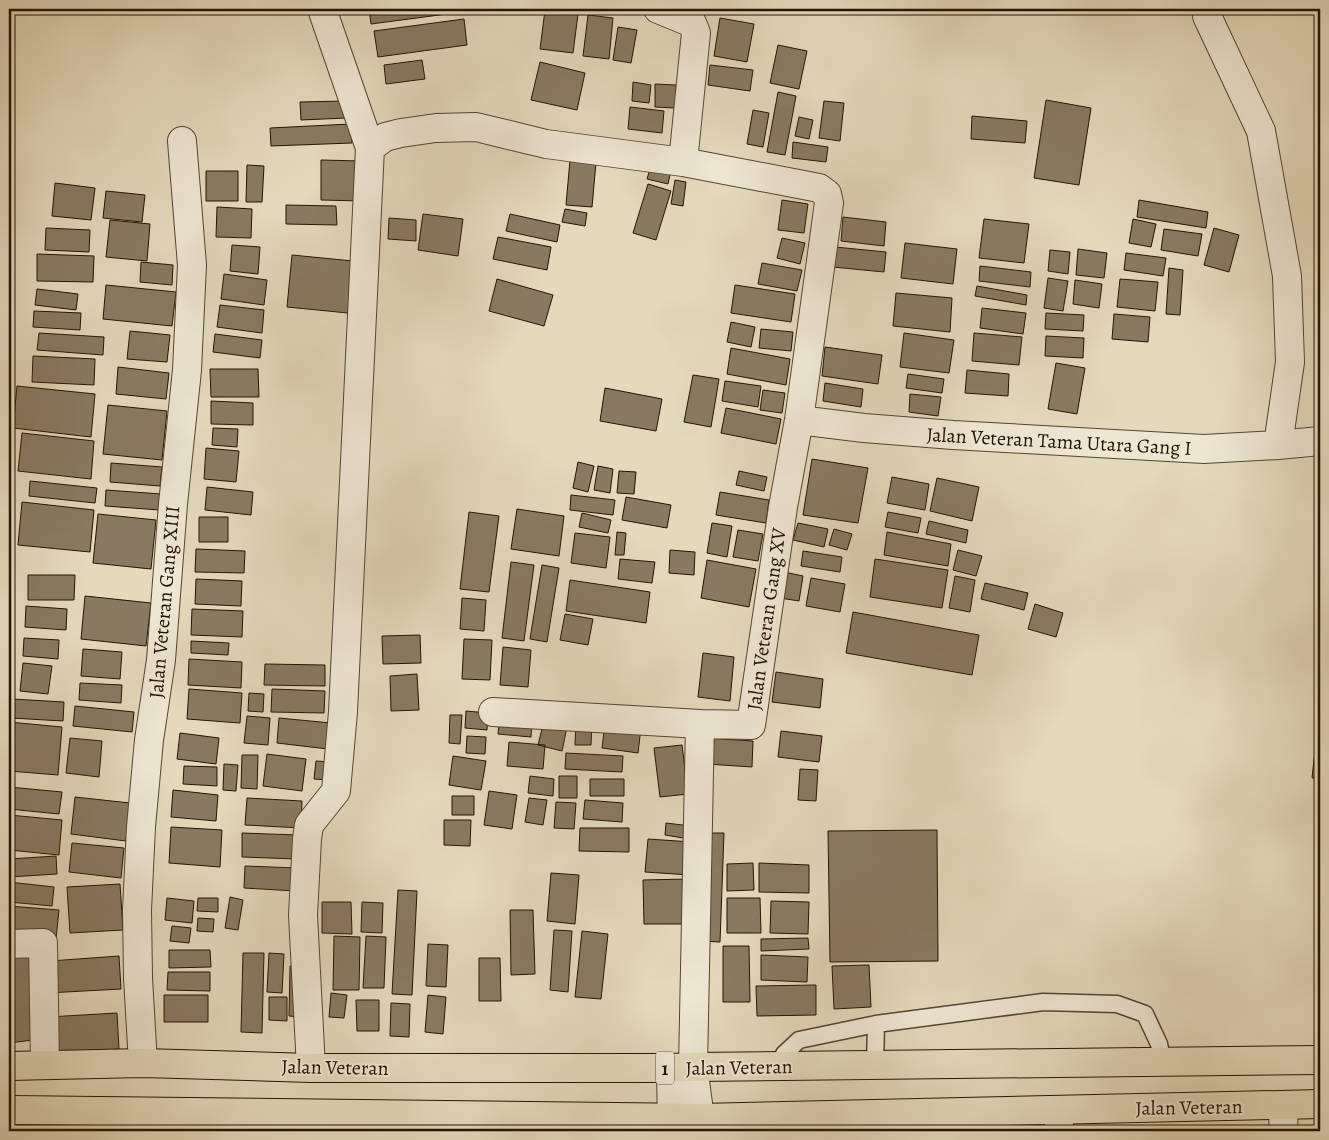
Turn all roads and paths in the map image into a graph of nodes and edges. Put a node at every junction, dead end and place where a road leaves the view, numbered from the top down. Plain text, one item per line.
1 (322, 9) edge
2 (658, 9) edge
3 (1206, 9) edge
4 (182, 140) dead end
5 (370, 148) junction
6 (683, 162) junction
7 (799, 420) junction
8 (1320, 441) edge
9 (1278, 445) junction
10 (493, 712) dead end
11 (700, 724) junction
12 (9, 944) edge
13 (876, 1024) junction
14 (1320, 1060) edge
15 (1163, 1062) junction
16 (143, 1063) junction
17 (45, 1065) junction
18 (874, 1065) junction
19 (9, 1066) edge
20 (780, 1066) junction
21 (682, 1067) junction
22 (311, 1068) junction
23 (1320, 1104) edge
24 (9, 1110) edge
25 (1284, 1118) edge
26 (1059, 1121) edge
27 (218, 1122) edge
28 (672, 1125) edge
29 (700, 1125) edge

1 - 5 street
2 - 6 street
3 - 9 street
4 - 16 street, Jalan Veteran Gang XIII
5 - 6 street
5 - 22 street
6 - 7 street, Jalan Veteran Gang XV
7 - 9 street, Jalan Veteran Tama Utara Gang I
7 - 11 street, Jalan Veteran Gang XV
8 - 9 street, Jalan Veteran Tama Utara Gang I
10 - 11 street
11 - 21 street
12 - 17 street
13 - 15 lane
13 - 18 lane
13 - 20 lane
14 - 15 highway, Jalan Veteran / 1
15 - 18 highway, Jalan Veteran / 1
16 - 17 highway, Jalan Veteran / 1
16 - 22 highway, Jalan Veteran / 1
17 - 19 highway, Jalan Veteran / 1
18 - 20 highway, Jalan Veteran / 1
20 - 21 highway, Jalan Veteran / 1
21 - 22 highway, Jalan Veteran / 1
21 - 28 street
21 - 29 street
23 - 25 highway, Jalan Veteran
24 - 27 highway, Jalan Veteran
25 - 26 highway, Jalan Veteran
26 - 29 highway, Jalan Veteran
27 - 28 highway, Jalan Veteran
28 - 29 highway, Jalan Veteran

